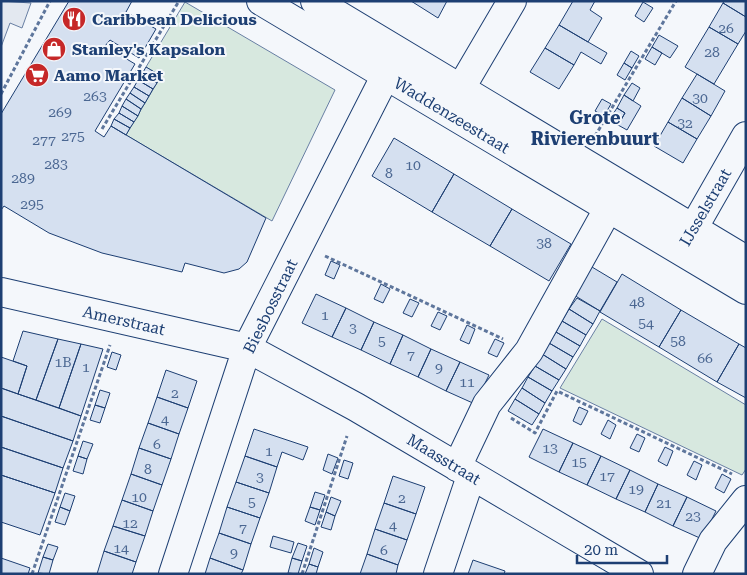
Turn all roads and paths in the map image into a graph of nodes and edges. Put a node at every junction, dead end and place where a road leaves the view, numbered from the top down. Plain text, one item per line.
1 (44, 1) edge
2 (179, 1) edge
3 (261, 1) edge
4 (314, 1) edge
5 (512, 1) edge
6 (676, 1) edge
7 (50, 3) edge
8 (398, 51) junction
9 (385, 75) junction
10 (1, 94) edge
11 (454, 100) junction
12 (102, 129) dead end
13 (746, 136) edge
14 (581, 161) junction
15 (608, 209) junction
16 (686, 240) junction
17 (300, 244) junction
18 (746, 260) edge
19 (746, 290) edge
20 (1, 292) edge
21 (119, 319) junction
22 (247, 348) junction
23 (529, 351) junction
24 (487, 404) junction
25 (356, 407) junction
26 (464, 471) junction
27 (741, 488) edge
28 (32, 574) edge
29 (173, 574) edge
30 (302, 574) edge
31 (438, 574) edge
32 (639, 574) edge
33 (697, 574) edge

1 - 7 path
2 - 12 path
3 - 9 street, Waddenzeestraat
4 - 8 street, Waddenzeestraat
5 - 11 street
6 - 14 path
7 - 10 path
8 - 9 street, Biesbosstraat
8 - 11 street, Waddenzeestraat
9 - 11 street, Waddenzeestraat
9 - 17 street, Biesbosstraat
11 - 14 street, Waddenzeestraat
11 - 15 street, Waddenzeestraat
13 - 16 street, IJsselstraat
14 - 16 street, Waddenzeestraat
15 - 16 street, Waddenzeestraat
15 - 23 street
16 - 18 street, Waddenzeestraat
16 - 19 street, Waddenzeestraat
17 - 22 street, Biesbosstraat
17 - 23 path
20 - 21 street, Amerstraat
21 - 22 street, Amerstraat
21 - 28 path
22 - 25 street, Maasstraat
22 - 29 street, Biesbosstraat
23 - 24 street
24 - 26 street
24 - 27 path
25 - 26 street, Maasstraat
25 - 30 path
26 - 31 street
26 - 32 street, Maasstraat
27 - 33 street

